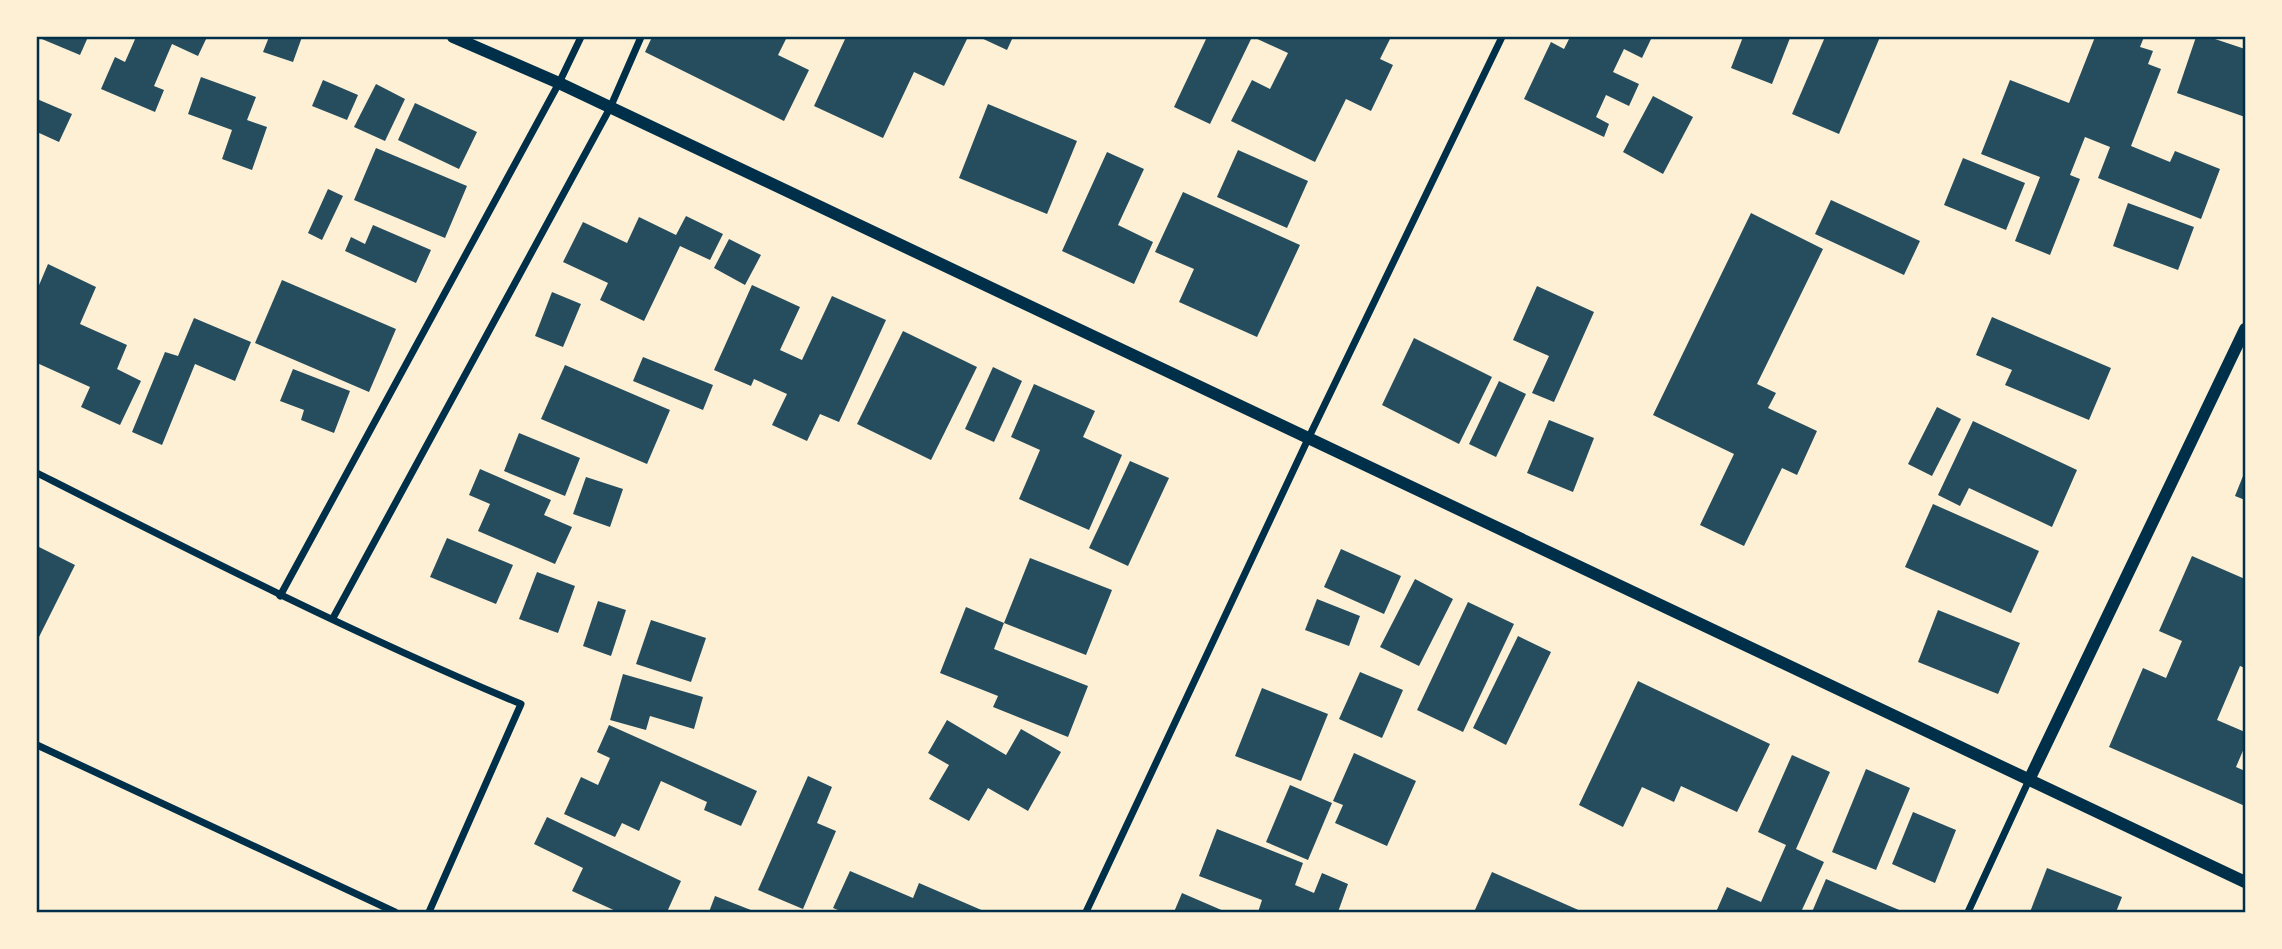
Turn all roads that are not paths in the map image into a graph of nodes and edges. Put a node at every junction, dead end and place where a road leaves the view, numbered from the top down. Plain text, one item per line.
1 (453, 37) edge
2 (581, 37) edge
3 (641, 37) edge
4 (1502, 37) edge
5 (559, 83) junction
6 (610, 108) junction
7 (2245, 329) edge
8 (1309, 437) junction
9 (37, 473) edge
10 (280, 596) junction
11 (333, 618) junction
12 (37, 746) edge
13 (2029, 780) junction
14 (2245, 882) edge
15 (396, 912) edge
16 (429, 912) edge
17 (1086, 912) edge
18 (1968, 912) edge

1 - 5 street
2 - 5 street
3 - 6 street
4 - 8 street
5 - 6 street
5 - 10 street
6 - 8 street
6 - 11 street
7 - 13 street
8 - 13 street
8 - 17 street
9 - 10 street
10 - 11 street
11 - 16 street
12 - 15 street
13 - 14 street
13 - 18 street

